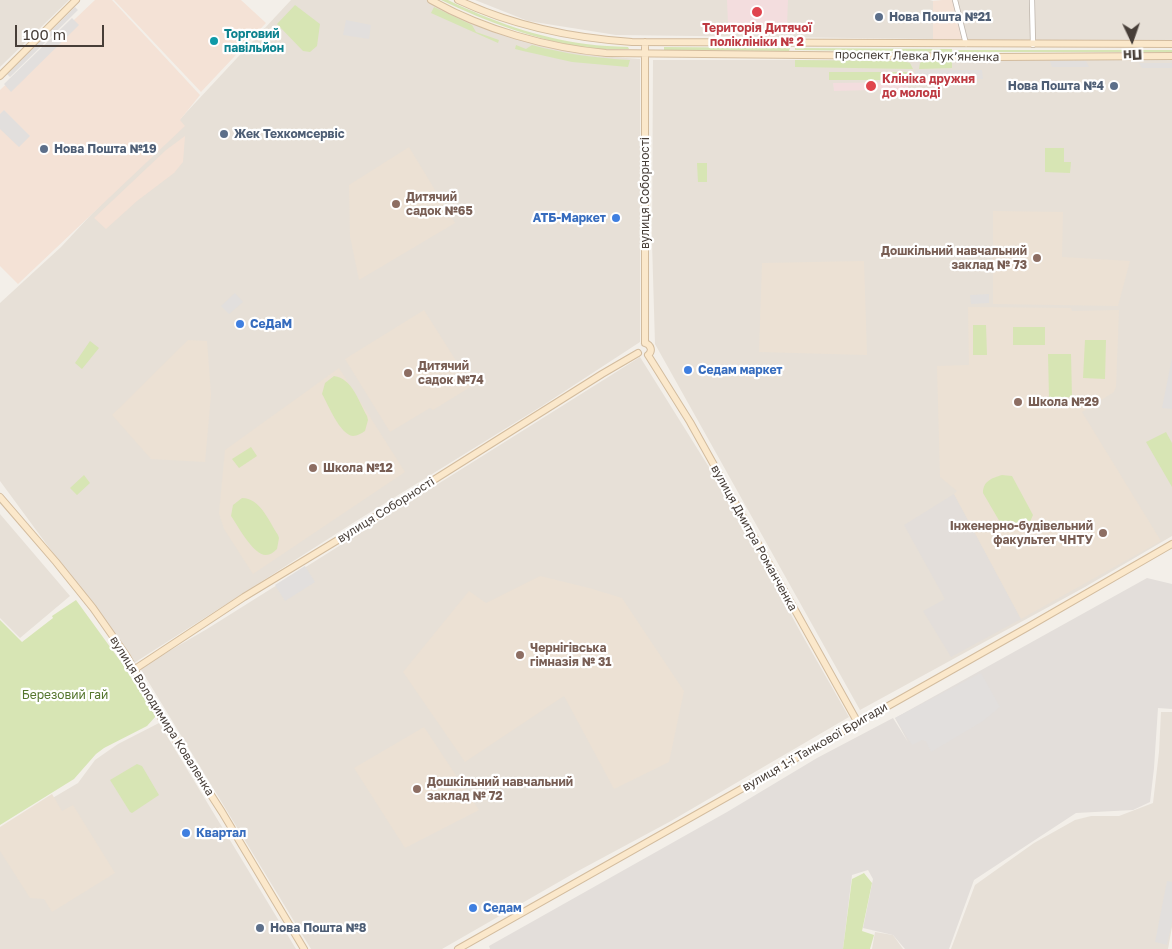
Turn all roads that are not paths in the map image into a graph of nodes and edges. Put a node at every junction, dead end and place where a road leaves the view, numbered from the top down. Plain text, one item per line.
1 (76, 0) edge
2 (432, 0) edge
3 (458, 0) edge
4 (955, 0) edge
5 (1032, 0) edge
6 (645, 42) junction
7 (966, 44) junction
8 (1172, 44) edge
9 (1033, 45) junction
10 (645, 54) junction
11 (1172, 56) edge
12 (0, 76) edge
13 (645, 343) junction
14 (638, 352) junction
15 (648, 355) junction
16 (0, 497) edge
17 (1172, 544) edge
18 (135, 668) junction
19 (858, 722) junction
20 (304, 949) edge
21 (458, 949) edge

1 - 12 main road
2 - 10 main road, проспект Левка Лукʼяненка
3 - 6 main road, проспект Левка Лукʼяненка
4 - 7 street
5 - 9 street
6 - 7 main road, проспект Левка Лукʼяненка
6 - 10 main road, вулиця Соборності
7 - 9 main road, проспект Левка Лукʼяненка
8 - 9 main road, проспект Левка Лукʼяненка
10 - 11 main road, проспект Левка Лукʼяненка
10 - 13 main road, вулиця Соборності
13 - 14 main road, вулиця Соборності
13 - 15 main road, вулиця Соборності
14 - 15 main road
14 - 18 main road, вулиця Соборності
15 - 19 main road, вулиця Дмитра Романченка
16 - 18 main road, вулиця Володимира Коваленка
17 - 19 main road, вулиця 1-ї Танкової Бригади
18 - 20 main road, вулиця Володимира Коваленка
19 - 21 main road, вулиця 1-ї Танкової Бригади

